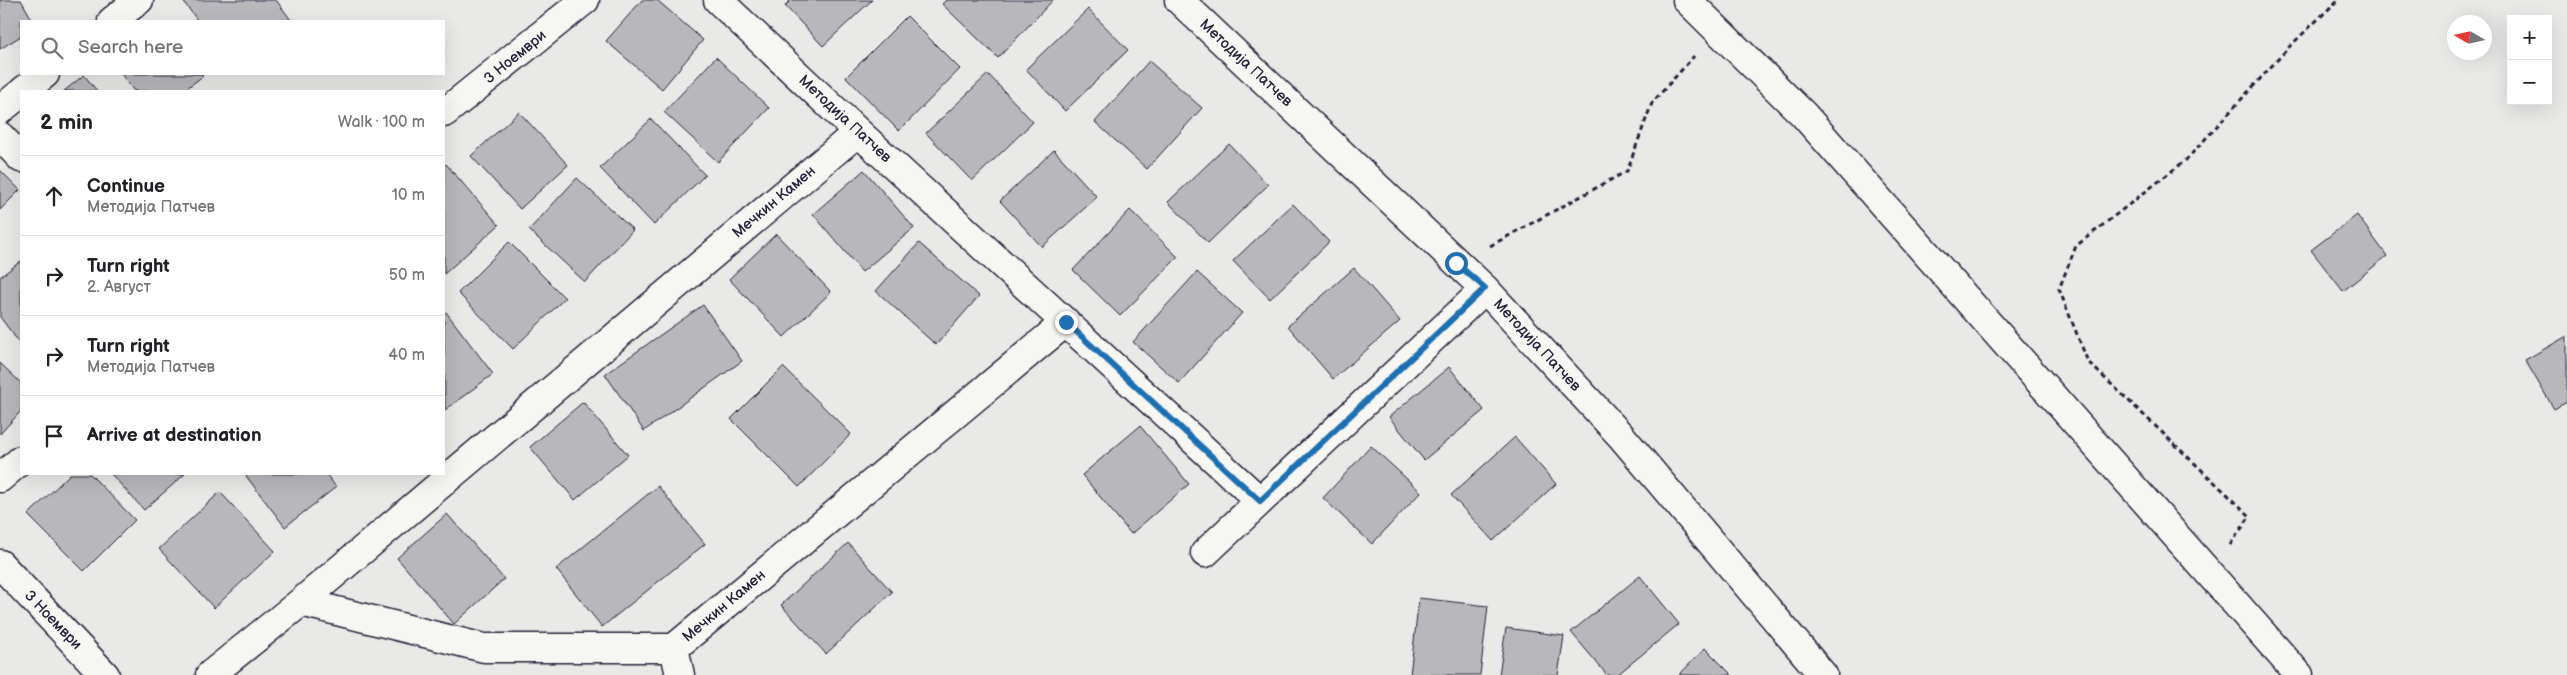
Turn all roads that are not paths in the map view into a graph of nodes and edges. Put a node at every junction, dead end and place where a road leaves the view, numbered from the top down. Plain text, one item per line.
1 (139, 0) edge
2 (585, 0) edge
3 (718, 0) edge
4 (1179, 0) edge
5 (1687, 0) edge
6 (113, 20) edge
7 (45, 75) edge
8 (25, 90) edge
9 (20, 94) edge
10 (0, 110) edge
11 (445, 113) edge
12 (858, 132) junction
13 (0, 136) edge
14 (20, 157) edge
15 (1485, 288) junction
16 (1066, 322) junction
17 (20, 461) edge
18 (0, 478) edge
19 (1260, 501) junction
20 (1205, 553) dead end
21 (0, 564) edge
22 (301, 602) junction
23 (674, 648) junction
24 (105, 675) edge
25 (210, 675) edge
26 (680, 675) edge
27 (1824, 675) edge
28 (2299, 675) edge

1 - 6 street
2 - 11 street, 3 Ноември
3 - 12 street, Методиjа Патчев
4 - 15 street, Методиjа Патчев
5 - 28 street
7 - 8 street
9 - 10 street
12 - 16 street, Методиjа Патчев
12 - 22 street, Мечкин Камен
13 - 14 street
15 - 19 street
15 - 27 street, Методиjа Патчев
16 - 19 street, Методиjа Патчев
16 - 23 street, Мечкин Камен
17 - 18 street
19 - 20 street
21 - 24 street, 3 Ноември
22 - 23 street, Мечкин Камен
22 - 25 street, Мечкин Камен
23 - 26 street

